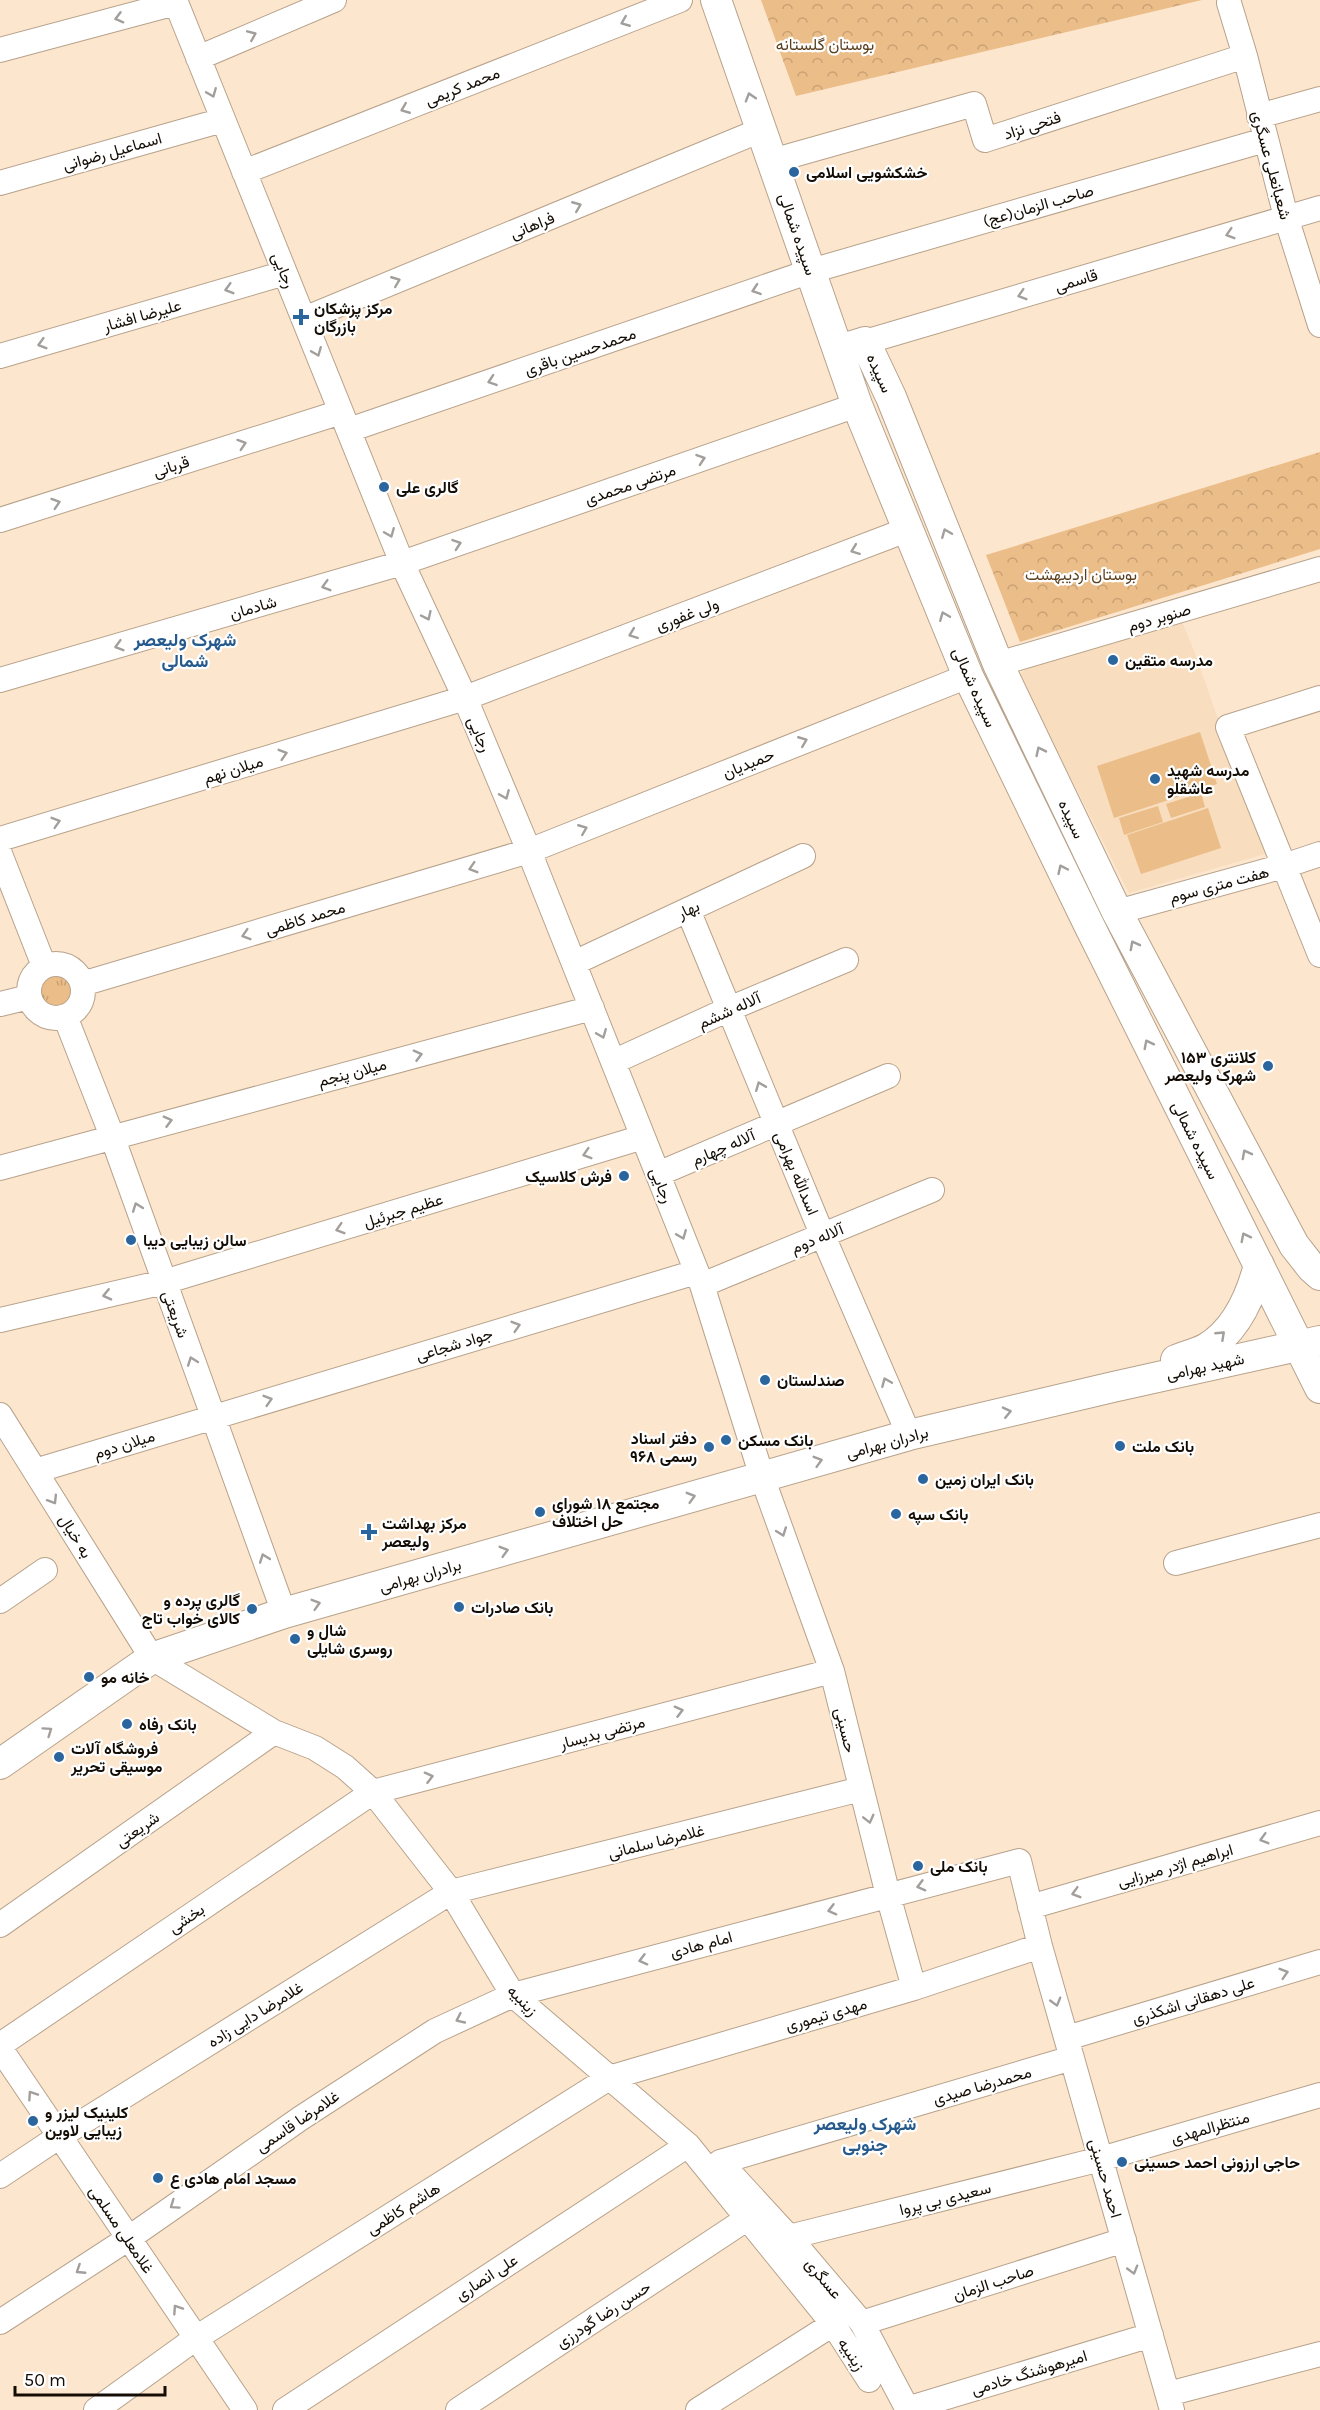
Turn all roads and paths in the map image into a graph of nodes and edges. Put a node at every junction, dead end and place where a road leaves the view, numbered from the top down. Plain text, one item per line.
1 (334, 0) edge
2 (680, 0) edge
3 (716, 0) edge
4 (175, 1) edge
5 (1229, 3) dead end
6 (0, 50) edge
7 (1245, 56) junction
8 (198, 58) junction
9 (1320, 99) edge
10 (1259, 116) junction
11 (223, 120) junction
12 (761, 130) junction
13 (1264, 140) junction
14 (772, 161) junction
15 (244, 172) junction
16 (0, 183) edge
17 (1320, 208) edge
18 (1286, 218) junction
19 (811, 271) junction
20 (285, 273) junction
21 (304, 319) junction
22 (1320, 325) edge
23 (852, 346) junction
24 (0, 356) edge
25 (857, 405) junction
26 (345, 421) junction
27 (0, 520) edge
28 (909, 529) junction
29 (402, 563) junction
30 (1320, 569) edge
31 (999, 664) junction
32 (968, 676) junction
33 (0, 680) edge
34 (465, 698) junction
35 (1320, 698) edge
36 (1054, 781) junction
37 (1026, 793) junction
38 (0, 839) edge
39 (529, 851) junction
40 (0, 854) edge
41 (1320, 854) edge
42 (803, 856) dead end
43 (1284, 866) junction
44 (688, 910) junction
45 (1117, 912) junction
46 (1320, 955) edge
47 (846, 960) dead end
48 (574, 963) junction
49 (44, 966) junction
50 (1153, 980) junction
51 (82, 984) junction
52 (1123, 994) junction
53 (29, 996) junction
54 (0, 1004) edge
55 (592, 1008) junction
56 (729, 1009) junction
57 (65, 1016) junction
58 (613, 1062) junction
59 (888, 1076) dead end
60 (776, 1125) junction
61 (112, 1136) junction
62 (643, 1137) junction
63 (0, 1168) edge
64 (658, 1174) junction
65 (932, 1190) dead end
66 (823, 1235) junction
67 (1259, 1265) junction
68 (1320, 1275) edge
69 (699, 1279) junction
70 (164, 1282) junction
71 (0, 1320) edge
72 (1309, 1343) edge
73 (1113, 1387) junction
74 (1320, 1388) edge
75 (0, 1414) edge
76 (212, 1416) junction
77 (909, 1435) junction
78 (35, 1471) junction
79 (762, 1477) junction
80 (1320, 1525) edge
81 (1176, 1563) dead end
82 (45, 1570) dead end
83 (0, 1601) edge
84 (284, 1613) junction
85 (152, 1658) junction
86 (832, 1671) junction
87 (274, 1732) junction
88 (0, 1764) edge
89 (861, 1789) junction
90 (373, 1792) junction
91 (1320, 1823) edge
92 (451, 1892) junction
93 (888, 1895) junction
94 (1030, 1907) junction
95 (0, 1925) edge
96 (1040, 1946) junction
97 (1320, 1962) edge
98 (915, 1988) junction
99 (513, 1995) junction
100 (0, 2047) edge
101 (1070, 2048) junction
102 (609, 2078) junction
103 (1320, 2095) edge
104 (60, 2136) junction
105 (688, 2145) junction
106 (1101, 2159) junction
107 (720, 2162) joint
108 (0, 2176) edge
109 (748, 2218) junction
110 (789, 2237) junction
111 (129, 2238) junction
112 (1124, 2240) junction
113 (0, 2322) edge
114 (862, 2323) junction
115 (833, 2324) junction
116 (1151, 2335) junction
117 (196, 2338) junction
118 (1320, 2354) edge
119 (869, 2380) dead end
120 (1170, 2402) edge
121 (907, 2409) edge
122 (96, 2410) edge
123 (245, 2410) edge
124 (285, 2410) edge
125 (458, 2410) edge
126 (698, 2410) edge

8 -> 1 street
2 -> 15 street, محمد کریمی
12 -> 3 main road, سپیده شمالی
4 -> 6 street
4 - 8 street, رجایی
5 - 7 street, شعبانعلی عسگری
7 - 10 street, شعبانعلی عسگری
7 - 14 street, فتحی نزاد
8 -> 11 street, رجایی
9 - 10 street
10 - 13 street, شعبانعلی عسگری
11 - 15 street, رجایی
11 - 16 street, اسماعیل رضوانی
12 - 14 main road, سپیده شمالی
21 -> 12 street, فراهانی
13 - 18 street, شعبانعلی عسگری
13 - 19 street, صاحب الزمان(عج)
14 - 19 main road, سپیده شمالی
15 - 20 street, رجایی
17 - 18 street
18 - 22 street, شعبانعلی عسگری
18 -> 23 street, قاسمی
19 - 23 main road, سپیده شمالی
19 -> 26 street, محمدحسین باقری
20 - 21 street, رجایی
20 -> 24 street, علیرضا افشار
21 -> 26 street, رجایی
23 - 25 main road, سپیده شمالی
31 -> 23 main road, سپیده
25 - 28 main road, سپیده شمالی
29 -> 25 street, مرتضی محمدی
27 -> 26 street, قربانی
26 -> 29 street, رجایی
32 -> 28 main road, سپیده شمالی
28 -> 34 street, ولی غفوری
29 -> 33 street, شادمان
29 -> 34 street, رجایی
30 - 31 street, صنوبر دوم
36 -> 31 main road, سپیده
32 - 37 main road, سپیده شمالی
39 -> 32 street, حمیدیان
38 -> 34 street, میلان نهم
34 -> 39 street, رجایی
35 - 43 street
36 - 37 main road
36 - 45 main road, سپیده
52 -> 37 main road, سپیده شمالی
39 - 48 street, رجایی
39 -> 51 street, محمد کاظمی
40 - 49 street
41 - 43 street, هفت متری سوم
42 - 44 street, بهار
43 - 45 street, هفت متری سوم
43 - 46 street
44 - 48 street, بهار
44 - 56 street, اسدالله بهرامی
50 -> 45 main road, سپیده
47 - 56 street, آلاله ششم
48 - 55 street, رجایی
49 - 51 street
49 - 53 street
50 - 52 main road
68 -> 50 main road, سپیده
51 - 57 street
67 -> 52 main road, سپیده شمالی
53 - 54 street
53 - 57 street
55 -> 58 street, رجایی
61 -> 55 street, میلان پنجم
56 - 58 street, آلاله ششم
60 -> 56 street, اسدالله بهرامی
57 - 61 street, شریعتی
58 - 62 street, رجایی
59 - 60 street, آلاله چهارم
60 - 64 street, آلاله چهارم
60 - 66 street, اسدالله بهرامی
61 - 63 street, میلان پنجم
70 -> 61 street, شریعتی
62 - 64 street, رجایی
62 -> 70 street, عظیم جبرئیل
64 -> 69 street, رجایی
65 - 66 street, آلاله دوم
66 - 69 street, آلاله دوم
77 -> 66 street, اسدالله بهرامی
67 - 72 main road, سپیده شمالی
73 -> 67 main road
76 -> 69 street, جواد شجاعی
69 - 79 street, رجایی
70 -> 71 street, عظیم جبرئیل
76 -> 70 street, شریعتی
72 - 73 main road, شهید بهرامی
72 - 74 main road, سپیده شمالی
77 -> 73 main road, برادران بهرامی
75 - 78 street, به خیال
76 - 78 street, میلان دوم
84 -> 76 street, شریعتی
79 -> 77 main road, برادران بهرامی
78 -> 85 street, به خیال
84 -> 79 main road, برادران بهرامی
79 -> 86 street, حسینی
80 - 81 street
82 - 83 street
84 - 85 main road, برادران بهرامی
85 - 87 street, زینبیه
88 -> 85 main road, برادران بهرامی
86 - 89 street, حسینی
90 -> 86 street, مرتضی بدیسار
87 - 90 street, زینبیه
87 - 95 street, شریعتی
89 - 92 street, غلامرضا سلمانی
89 -> 93 street, حسینی
90 - 92 street, زینبیه
90 - 100 street, بخشی
91 -> 94 street, ابراهیم اژدر میرزایی
92 - 99 street, زینبیه
92 - 104 street, غلامرضا دایی زاده
94 -> 93 street, احمد حسینی
93 - 98 street, حسینی
93 -> 99 street, امام هادی
94 - 96 street, احمد حسینی
96 - 98 street, مهدی تیموری
96 -> 101 street, احمد حسینی
101 -> 97 street, علی دهقانی اشکذری
98 - 102 street, مهدی تیموری
99 - 102 street, زینبیه
99 -> 111 street, غلامرضا قاسمی
104 -> 100 street, غلامعلی مسلمی
101 - 106 street, احمد حسینی
101 - 107 street, محمدرضا صیدی
102 - 105 street, زینبیه
102 - 117 street, هاشم کاظمی
103 - 106 street, منتظرالمهدی
104 - 108 street, غلامرضا دایی زاده
104 - 111 street, غلامعلی مسلمی
105 - 109 street, زینبیه
105 - 124 street, علی انصاری
106 - 110 street, سعیدی بی پروا
106 - 112 street, احمد حسینی
107 - 110 street, عسگری
109 - 115 street, زینبیه
109 - 125 street, حسن رضا گودرزی
110 - 114 street, عسگری
111 -> 113 street, غلامرضا قاسمی
117 -> 111 street, غلامعلی مسلمی
112 - 114 street, صاحب الزمان
112 -> 116 street, احمد حسینی
114 - 121 street, عسگری
115 - 119 street, زینبیه
115 - 126 street
116 - 120 street, احمد حسینی
116 - 121 street, امیرهوشنگ خادمی
117 - 122 street, هاشم کاظمی
117 - 123 street, غلامعلی مسلمی
118 - 120 street

